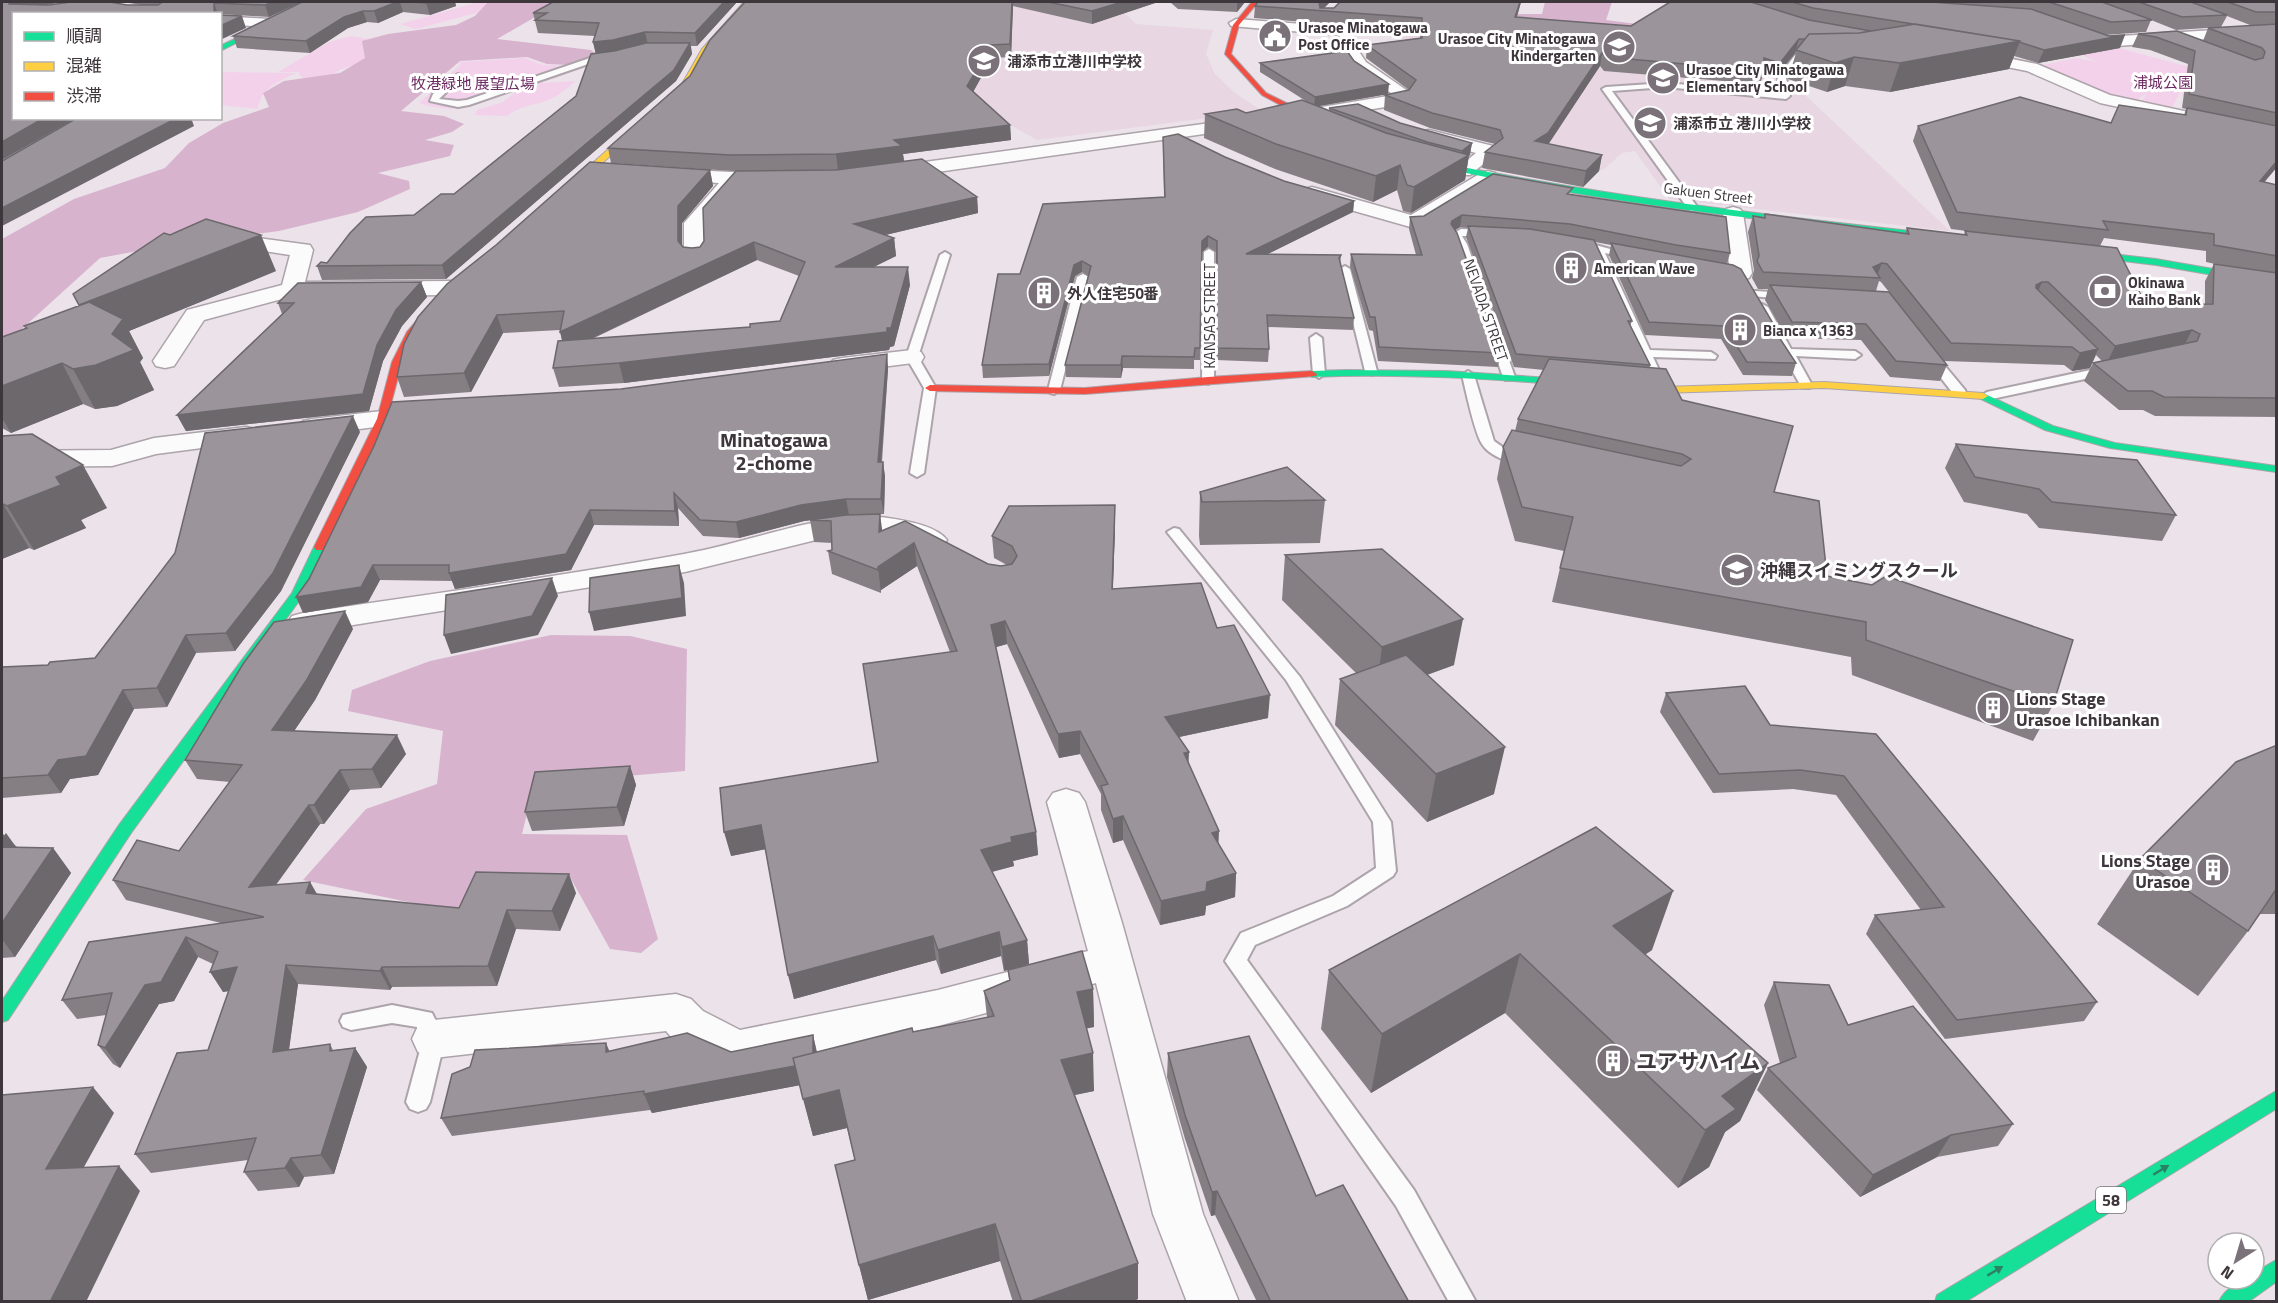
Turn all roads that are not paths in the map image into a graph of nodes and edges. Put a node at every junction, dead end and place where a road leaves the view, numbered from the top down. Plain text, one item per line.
1 (315, 2) edge
2 (747, 2) edge
3 (1255, 2) edge
4 (222, 20) edge
5 (2223, 20) dead end
6 (269, 23) junction
7 (1236, 23) junction
8 (2147, 25) edge
9 (2061, 26) edge
10 (2277, 30) edge
11 (2254, 31) junction
12 (2174, 37) junction
13 (222, 48) edge
14 (1953, 52) edge
15 (2209, 52) edge
16 (1819, 57) edge
17 (616, 58) edge
18 (458, 76) dead end
19 (1359, 106) junction
20 (1302, 116) junction
21 (1383, 119) edge
22 (1411, 129) edge
23 (1174, 132) junction
24 (1339, 132) edge
25 (2277, 135) edge
26 (1201, 147) edge
27 (1409, 156) edge
28 (590, 170) junction
29 (1463, 171) junction
30 (614, 172) edge
31 (650, 174) edge
32 (866, 175) edge
33 (1488, 177) junction
34 (734, 179) junction
35 (790, 180) edge
36 (1294, 185) edge
37 (555, 201) edge
38 (1692, 208) junction
39 (1733, 213) junction
40 (1506, 234) edge
41 (1968, 240) edge
42 (1567, 241) edge
43 (203, 247) edge
44 (1598, 249) junction
45 (2062, 251) edge
46 (1209, 252) edge
47 (945, 255) dead end
48 (695, 257) edge
49 (1640, 257) edge
50 (1345, 269) dead end
51 (1736, 272) joint
52 (1083, 277) edge
53 (2277, 283) edge
54 (456, 285) joint
55 (292, 289) junction
56 (1755, 294) junction
57 (1799, 296) edge
58 (1316, 338) dead end
59 (1924, 348) edge
60 (1787, 352) junction
61 (1645, 353) junction
62 (1855, 355) dead end
63 (1711, 356) dead end
64 (912, 357) junction
65 (165, 361) dead end
66 (2126, 367) edge
67 (820, 368) edge
68 (1371, 371) junction
69 (1319, 374) junction
70 (1468, 375) junction
71 (1509, 377) junction
72 (1208, 380) junction
73 (1592, 384) edge
74 (1806, 385) junction
75 (1615, 386) edge
76 (930, 388) junction
77 (1054, 390) junction
78 (1662, 390) junction
79 (1960, 393) junction
80 (1987, 396) junction
81 (393, 411) junction
82 (2, 459) edge
83 (1539, 464) edge
84 (2277, 469) edge
85 (917, 473) dead end
86 (1174, 532) dead end
87 (960, 554) edge
88 (272, 630) junction
89 (1066, 802) dead end
90 (1112, 962) junction
91 (2, 1015) edge
92 (351, 1022) dead end
93 (434, 1039) junction
94 (2277, 1099) edge
95 (418, 1102) dead end
96 (2277, 1270) edge
97 (1213, 1302) edge
98 (1462, 1302) edge
99 (1945, 1302) edge
100 (2229, 1302) edge

1 - 6 main road
2 - 28 main road
3 - 7 main road
4 - 6 street
5 - 11 street
6 - 13 main road
7 - 19 street
7 - 20 main road
8 - 12 street
9 - 12 street
10 - 11 street
11 - 12 street
12 - 15 street
14 - 25 street
16 - 38 lane
17 - 18 lane
19 - 20 street
19 - 21 street
20 - 23 street
20 - 24 main road
22 - 29 street
23 - 26 street
23 - 32 street
27 - 29 main road, Gakuen Street
28 - 30 street
28 - 37 main road
29 - 33 main road, Gakuen Street
31 - 34 street
33 - 36 street
33 - 38 main road, Gakuen Street
34 - 35 street
34 - 48 street
38 - 39 main road, Gakuen Street
39 - 41 main road, Gakuen Street
39 - 51 street
40 - 71 lane, NEVADA STREET
42 - 44 lane
43 - 55 street
44 - 49 lane
44 - 61 lane
45 - 53 main road
46 - 72 lane, KANSAS STREET
47 - 64 lane
50 - 68 lane
51 - 56 lane
52 - 77 lane
54 - 55 street
54 - 81 main road
55 - 65 street
56 - 57 lane
56 - 60 lane
58 - 69 lane
59 - 79 lane
60 - 62 lane
60 - 74 lane
61 - 63 lane
61 - 78 lane
64 - 67 street
64 - 76 lane
66 - 80 lane
68 - 69 main road
68 - 70 main road
69 - 72 main road
70 - 71 main road
70 - 83 lane
71 - 73 main road
72 - 77 main road
74 - 78 main road
74 - 79 main road
75 - 78 main road
76 - 77 main road
76 - 85 lane
79 - 80 main road
80 - 84 main road
81 - 82 street
81 - 88 main road
86 - 98 lane
87 - 88 street
88 - 91 main road
89 - 90 street
90 - 93 street
90 - 97 street
92 - 93 lane
93 - 95 lane
99 -> 94 main road, 58
96 - 100 main road

